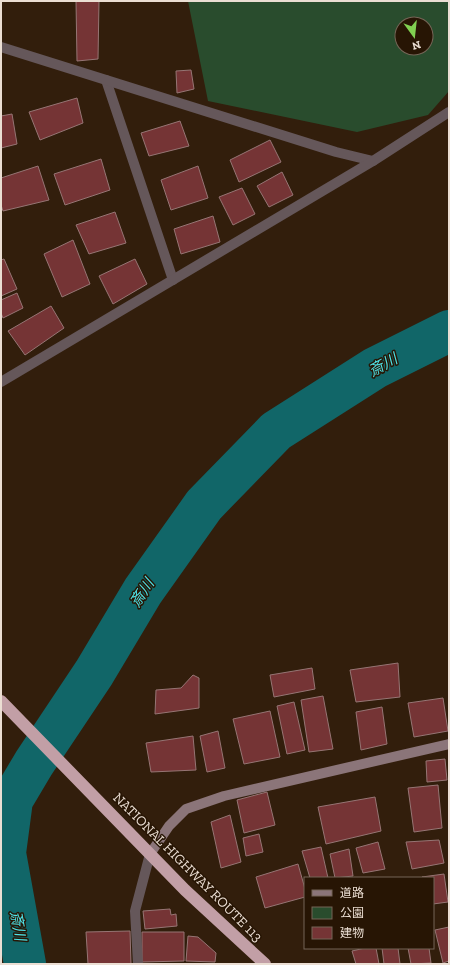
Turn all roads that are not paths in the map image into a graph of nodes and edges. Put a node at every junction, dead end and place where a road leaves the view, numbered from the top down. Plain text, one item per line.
1 (1, 47) edge
2 (106, 80) junction
3 (449, 112) edge
4 (373, 161) junction
5 (172, 280) junction
6 (1, 382) edge
7 (1, 701) edge
8 (449, 744) edge
9 (150, 854) junction
10 (138, 964) edge
11 (265, 964) edge

1 - 2 street
2 - 4 street
2 - 5 street
3 - 4 street
4 - 5 street
5 - 6 street
7 - 9 highway, NATIONAL HIGHWAY ROUTE 113
8 - 9 street
9 - 10 street
9 - 11 highway, NATIONAL HIGHWAY ROUTE 113

